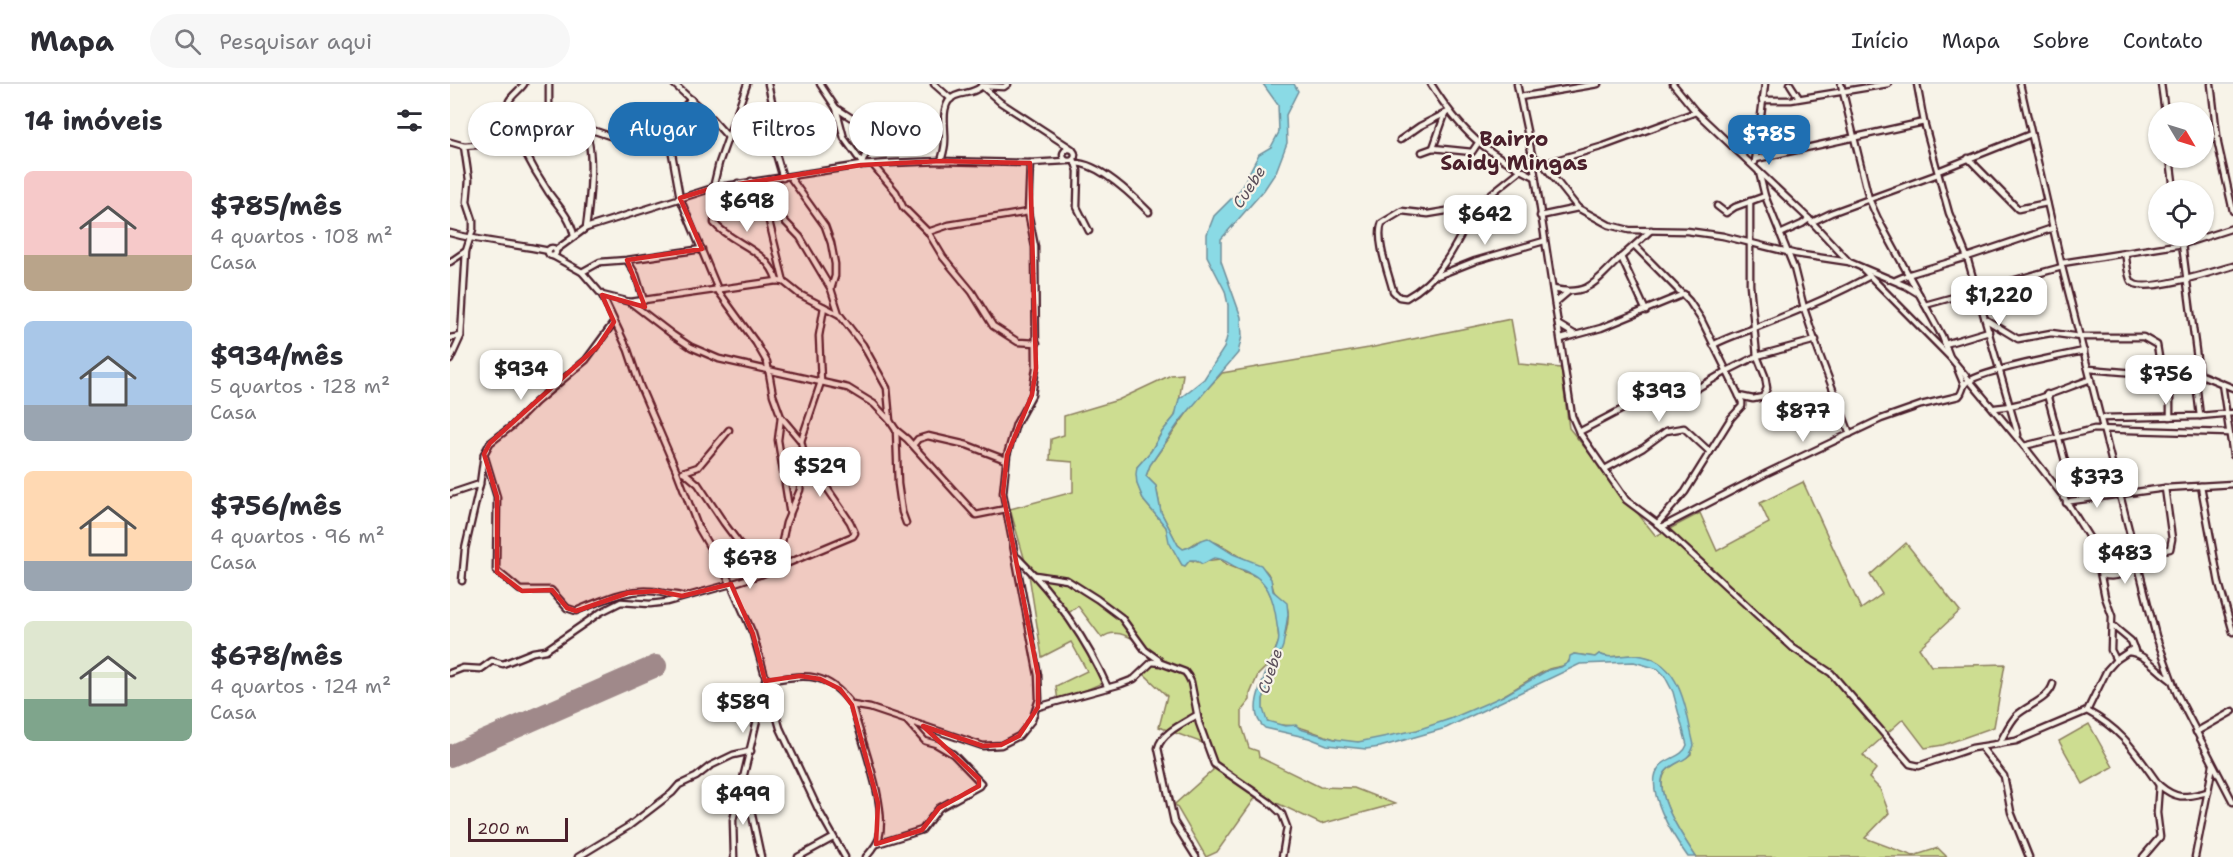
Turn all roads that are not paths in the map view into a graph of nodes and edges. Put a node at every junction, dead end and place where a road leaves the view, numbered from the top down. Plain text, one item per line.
1 (524, 84) edge
2 (549, 84) edge
3 (674, 84) edge
4 (747, 84) edge
5 (768, 84) edge
6 (820, 84) edge
7 (934, 84) edge
8 (1008, 84) edge
9 (1431, 84) edge
10 (1517, 84) edge
11 (1598, 84) edge
12 (1672, 84) edge
13 (1765, 84) edge
14 (1790, 84) edge
15 (1841, 84) edge
16 (1888, 84) edge
17 (1917, 84) edge
18 (2020, 84) edge
19 (2162, 84) edge
20 (2211, 84) edge
21 (981, 85) edge
22 (1843, 92) junction
23 (1520, 97) junction
24 (1799, 98) junction
25 (691, 99) junction
26 (951, 99) junction
27 (1762, 100) junction
28 (509, 102) edge
29 (549, 102) edge
30 (688, 102) edge
31 (832, 102) edge
32 (2164, 102) edge
33 (837, 109) edge
34 (837, 112) edge
35 (1696, 112) junction
36 (1447, 113) junction
37 (1924, 122) junction
38 (2031, 134) junction
39 (728, 137) junction
40 (1853, 137) junction
41 (1400, 140) dead end
42 (450, 142) edge
43 (1063, 142) junction
44 (1478, 143) junction
45 (464, 146) junction
46 (468, 146) edge
47 (1433, 148) junction
48 (1072, 150) junction
49 (1422, 152) dead end
50 (1063, 153) junction
51 (1532, 155) junction
52 (527, 156) edge
53 (591, 156) edge
54 (672, 156) edge
55 (1968, 158) junction
56 (1756, 159) junction
57 (1066, 160) junction
58 (941, 161) junction
59 (1074, 161) junction
60 (1056, 162) junction
61 (861, 164) junction
62 (1030, 164) junction
63 (1543, 164) junction
64 (873, 165) junction
65 (1752, 167) junction
66 (1521, 170) junction
67 (1759, 172) junction
68 (1938, 172) junction
69 (790, 177) junction
70 (1535, 177) junction
71 (783, 178) junction
72 (751, 181) junction
73 (738, 183) junction
74 (713, 188) junction
75 (1765, 196) junction
76 (680, 198) junction
77 (1869, 199) junction
78 (766, 203) junction
79 (2047, 203) junction
80 (1748, 204) junction
81 (1476, 206) junction
82 (1717, 206) dead end
83 (1578, 208) junction
84 (2233, 208) edge
85 (1028, 212) junction
86 (1149, 212) dead end
87 (1540, 216) junction
88 (1811, 221) junction
89 (586, 228) junction
90 (2053, 228) junction
91 (2233, 228) edge
92 (1651, 230) junction
93 (1089, 231) dead end
94 (450, 232) edge
95 (928, 232) junction
96 (1780, 234) junction
97 (2214, 234) edge
98 (574, 236) junction
99 (469, 238) junction
100 (1544, 241) junction
101 (1750, 242) junction
102 (1635, 246) junction
103 (2170, 246) edge
104 (2183, 246) edge
105 (702, 249) junction
106 (466, 250) junction
107 (556, 250) junction
108 (549, 251) junction
109 (1787, 252) junction
110 (2125, 253) junction
111 (553, 256) junction
112 (1621, 257) junction
113 (1967, 257) junction
114 (627, 260) junction
115 (450, 262) edge
116 (1849, 262) junction
117 (2062, 265) junction
118 (1861, 266) junction
119 (2233, 266) edge
120 (582, 272) junction
121 (1910, 274) junction
122 (1870, 276) junction
123 (1434, 277) junction
124 (1896, 280) junction
125 (2188, 280) junction
126 (777, 281) junction
127 (784, 282) junction
128 (717, 288) junction
129 (831, 289) junction
130 (1553, 289) junction
131 (1977, 291) junction
132 (1568, 292) junction
133 (1919, 294) junction
134 (602, 295) junction
135 (1682, 296) junction
136 (630, 302) junction
137 (644, 302) junction
138 (1555, 303) junction
139 (1925, 305) junction
140 (824, 307) junction
141 (1804, 308) junction
142 (1646, 311) junction
143 (839, 314) junction
144 (1985, 319) junction
145 (614, 322) junction
146 (1559, 325) junction
147 (1754, 328) junction
148 (1989, 331) junction
149 (1574, 334) junction
150 (461, 336) junction
151 (2080, 337) junction
152 (450, 339) edge
153 (1561, 339) junction
154 (1816, 340) junction
155 (1037, 343) junction
156 (1945, 344) junction
157 (1713, 345) junction
158 (2084, 351) junction
159 (1757, 356) junction
160 (1950, 357) junction
161 (450, 360) edge
162 (1957, 366) junction
163 (770, 369) junction
164 (2089, 369) junction
165 (2000, 370) junction
166 (1727, 371) junction
167 (2197, 374) junction
168 (2163, 375) junction
169 (2170, 375) junction
170 (1970, 380) junction
171 (2091, 380) junction
172 (821, 382) junction
173 (2222, 384) junction
174 (1964, 385) junction
175 (2233, 388) edge
176 (2047, 394) junction
177 (1739, 396) junction
178 (2010, 407) junction
179 (1995, 408) junction
180 (2233, 413) edge
181 (2227, 414) junction
182 (2200, 416) junction
183 (781, 417) junction
184 (2170, 417) junction
185 (2101, 418) junction
186 (890, 421) junction
187 (1848, 426) junction
188 (729, 430) dead end
189 (896, 430) junction
190 (1856, 430) junction
191 (2104, 431) junction
192 (1579, 432) junction
193 (1850, 434) junction
194 (2229, 434) junction
195 (2059, 436) junction
196 (2020, 439) junction
197 (801, 441) junction
198 (913, 445) junction
199 (2024, 446) junction
200 (1710, 452) junction
201 (484, 454) junction
202 (804, 454) junction
203 (2233, 455) edge
204 (1006, 460) junction
205 (1605, 469) junction
206 (677, 472) junction
207 (684, 472) junction
208 (2069, 476) dead end
209 (480, 484) junction
210 (2233, 484) edge
211 (2201, 486) junction
212 (2165, 488) junction
213 (450, 494) edge
214 (2120, 494) junction
215 (2068, 502) junction
216 (1006, 508) junction
217 (1664, 514) junction
218 (790, 515) junction
219 (1650, 517) junction
220 (906, 523) dead end
221 (1660, 525) junction
222 (2133, 553) junction
223 (2145, 553) junction
224 (1017, 557) junction
225 (2136, 562) junction
226 (768, 570) junction
227 (762, 574) junction
228 (1034, 574) junction
229 (2102, 575) junction
230 (462, 581) dead end
231 (731, 584) junction
232 (682, 597) junction
233 (2113, 626) junction
234 (2233, 632) edge
235 (2134, 650) junction
236 (2116, 660) junction
237 (1161, 663) junction
238 (450, 673) edge
239 (2171, 680) junction
240 (765, 683) junction
241 (2053, 684) dead end
242 (1108, 688) junction
243 (852, 705) junction
244 (1038, 707) junction
245 (2087, 711) junction
246 (2233, 711) edge
247 (1197, 716) junction
248 (906, 720) junction
249 (2196, 732) junction
250 (1999, 744) junction
251 (1981, 747) junction
252 (751, 751) junction
253 (2213, 765) junction
254 (2159, 785) junction
255 (741, 789) junction
256 (2208, 792) junction
257 (2233, 802) edge
258 (833, 838) junction
259 (876, 844) junction
260 (578, 857) edge
261 (734, 857) edge
262 (761, 857) edge
263 (798, 857) edge
264 (845, 857) edge
265 (866, 857) edge
266 (1196, 857) edge
267 (1282, 857) edge
268 (2029, 857) edge
269 (2143, 857) edge
270 (2195, 857) edge

1 - 28 street
2 - 29 street
3 - 25 street
4 - 39 street
5 - 71 street
6 - 31 street
7 - 26 street
8 - 21 street
9 - 36 street
10 - 23 street
11 - 23 street
12 - 35 street
13 - 27 street
14 - 24 street
15 - 22 street
16 - 22 street
17 - 37 street
18 - 38 street
19 - 32 street
20 - 84 street
21 - 26 street
21 - 43 street
22 - 24 street
22 - 40 street
23 - 51 street
24 - 27 street
25 - 30 street
25 - 39 street
26 - 58 street
27 - 56 street
33 - 61 street
34 - 61 street
35 - 63 street
35 - 65 street
36 - 41 street
36 - 44 street
36 - 47 street
37 - 40 street
37 - 68 street
38 - 55 street
38 - 79 street
39 - 74 street
40 - 56 street
40 - 77 street
42 - 45 street
43 - 48 street
43 - 50 street
44 - 47 street
44 - 66 street
45 - 46 street
45 - 99 street
47 - 49 street
48 - 50 street
48 - 59 street
50 - 57 street
50 - 60 street
51 - 63 street
51 - 70 street
52 - 98 street
53 - 89 street
54 - 76 street
55 - 68 street
55 - 79 street
56 - 65 street
57 - 59 street
57 - 60 street
58 - 62 street
58 - 64 street
59 - 86 street
59 - 93 street
60 - 62 street
61 - 64 street
61 - 69 street
62 - 85 street
63 - 83 street
64 - 95 street
65 - 67 street
66 - 70 street
66 - 81 street
67 - 75 street
67 - 88 street
68 - 77 street
68 - 113 street
69 - 71 street
69 - 129 street
70 - 87 street
71 - 72 street
72 - 73 street
72 - 78 street
73 - 74 street
73 - 126 street
74 - 76 street
75 - 80 street
75 - 96 street
76 - 89 street
76 - 105 street
77 - 88 street
77 - 121 street
78 - 127 street
78 - 129 street
79 - 90 street
80 - 82 street
80 - 101 street
81 - 123 street
81 - 123 street
83 - 87 street
83 - 92 street
85 - 95 street
85 - 155 street
87 - 100 street
88 - 96 street
88 - 116 street
89 - 98 street
90 - 113 street
90 - 117 street
91 - 97 street
92 - 101 street
92 - 102 street
94 - 99 street
95 - 155 street
96 - 109 street
98 - 107 street
99 - 106 street
99 - 108 street
100 - 123 street
100 - 130 street
101 - 109 street
101 - 147 street
102 - 112 street
102 - 135 street
103 - 110 street
104 - 125 street
105 - 114 street
105 - 128 street
106 - 115 street
106 - 150 street
107 - 108 street
107 - 111 street
108 - 111 street
109 - 116 street
109 - 141 street
110 - 117 street
110 - 125 street
111 - 120 street
112 - 132 street
112 - 142 street
113 - 121 street
113 - 131 street
114 - 120 street
114 - 137 street
116 - 118 street
117 - 131 street
117 - 151 street
118 - 122 street
118 - 124 street
119 - 125 street
120 - 134 street
121 - 124 street
121 - 133 street
122 - 141 street
122 - 160 street
124 - 133 street
125 - 167 street
126 - 127 street
126 - 128 street
127 - 140 street
128 - 137 street
128 - 163 street
129 - 143 street
130 - 132 street
130 - 138 street
131 - 139 street
131 - 144 street
132 - 138 street
133 - 139 street
134 - 136 street
134 - 145 street
135 - 142 street
135 - 157 street
136 - 137 street
136 - 163 street
138 - 146 street
139 - 156 street
140 - 143 street
140 - 172 street
141 - 147 street
141 - 154 street
142 - 149 street
143 - 186 street
144 - 148 street
144 - 151 street
145 - 201 street
145 - 206 street
146 - 149 street
146 - 153 street
147 - 157 street
147 - 159 street
148 - 156 street
148 - 165 street
149 - 153 street
150 - 152 street
150 - 161 street
151 - 158 street
151 - 168 street
153 - 192 street
154 - 159 street
154 - 187 street
155 - 204 street
156 - 160 street
157 - 166 street
158 - 164 street
158 - 165 street
159 - 166 street
159 - 177 street
160 - 162 street
162 - 170 street
162 - 174 street
163 - 172 street
163 - 183 street
164 - 168 street
164 - 171 street
165 - 170 street
165 - 178 street
166 - 177 street
166 - 192 street
167 - 169 street
167 - 173 street
167 - 182 street
168 - 169 street
169 - 184 street
170 - 174 street
170 - 179 street
171 - 176 street
171 - 185 street
172 - 186 street
172 - 197 street
173 - 175 street
173 - 181 street
174 - 190 street
176 - 178 street
176 - 195 street
177 - 200 street
178 - 179 street
178 - 196 street
179 - 196 street
180 - 181 street
181 - 182 street
181 - 194 street
182 - 184 street
183 - 197 street
183 - 218 street
184 - 185 street
185 - 191 street
186 - 189 street
187 - 190 street
187 - 193 street
188 - 207 street
189 - 198 street
189 - 220 street
190 - 193 street
191 - 194 street
191 - 195 street
191 - 214 street
192 - 205 street
193 - 221 street
194 - 203 street
195 - 199 street
195 - 208 street
196 - 199 street
197 - 202 street
198 - 204 street
198 - 216 street
199 - 215 street
200 - 205 street
200 - 217 street
201 - 209 street
201 - 232 street
202 - 218 street
202 - 226 street
204 - 216 street
205 - 219 street
206 - 207 street
206 - 231 street
207 - 227 street
209 - 213 street
209 - 230 street
210 - 211 street
211 - 212 street
211 - 234 street
212 - 214 street
212 - 223 street
214 - 215 street
214 - 222 street
215 - 229 street
216 - 224 street
217 - 219 street
217 - 221 street
218 - 226 street
219 - 221 street
221 - 251 street
222 - 223 street
222 - 225 street
223 - 225 street
224 - 228 street
224 - 244 street
225 - 229 street
225 - 239 street
226 - 227 street
227 - 231 street
228 - 237 street
228 - 242 street
229 - 233 street
231 - 232 street
231 - 240 street
232 - 238 street
233 - 235 street
233 - 236 street
235 - 236 street
235 - 239 street
236 - 245 street
237 - 242 street
237 - 247 street
239 - 249 street
240 - 243 street
240 - 252 street
240 - 258 street
241 - 250 street
242 - 244 street
243 - 248 street
243 - 259 street
244 - 248 street
245 - 250 street
245 - 254 street
246 - 249 street
247 - 266 street
247 - 267 street
248 - 259 street
249 - 253 street
250 - 251 street
251 - 268 street
252 - 255 street
252 - 260 street
253 - 256 street
253 - 257 street
254 - 256 street
254 - 269 street
255 - 261 street
255 - 262 street
256 - 270 street
258 - 263 street
258 - 264 street
259 - 265 street

